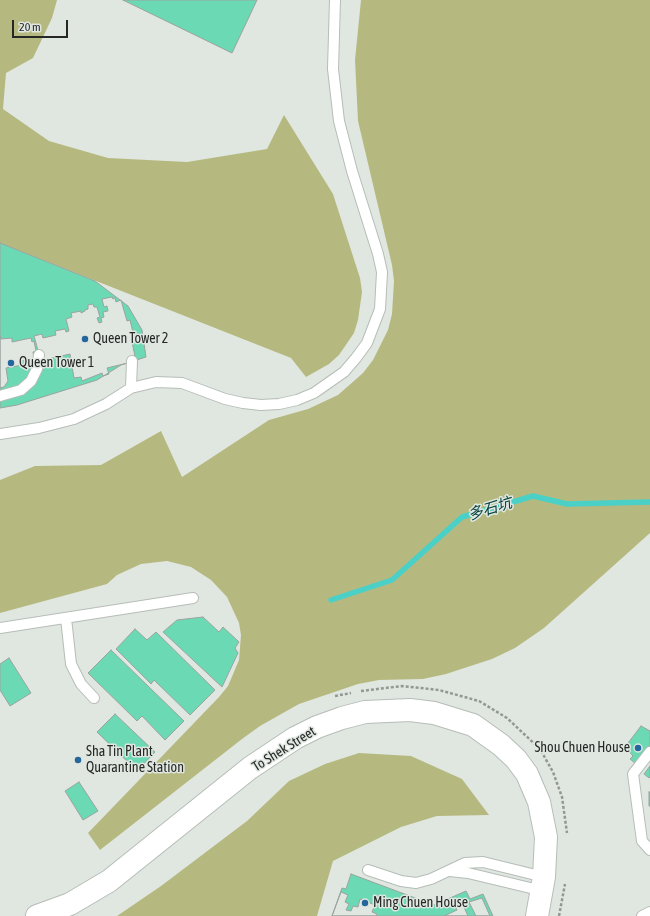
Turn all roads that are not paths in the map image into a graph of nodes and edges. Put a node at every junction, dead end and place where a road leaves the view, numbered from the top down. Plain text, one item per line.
1 (335, 0) edge
2 (39, 355) dead end
3 (132, 361) dead end
4 (132, 388) junction
5 (0, 396) edge
6 (0, 434) edge
7 (193, 598) dead end
8 (66, 618) junction
9 (0, 628) edge
10 (94, 698) dead end
11 (650, 752) edge
12 (650, 850) edge
13 (368, 870) dead end
14 (448, 871) junction
15 (544, 884) junction
16 (650, 912) edge
17 (37, 916) edge
18 (537, 916) edge
19 (642, 916) edge

1 - 4 lane
2 - 5 lane
3 - 4 lane
4 - 6 lane
7 - 8 lane
8 - 9 lane
8 - 10 lane
11 - 12 lane
13 - 14 lane
14 - 15 lane
14 - 15 lane
15 - 17 street, To Shek Street
15 - 18 street, To Shek Street
16 - 19 lane

